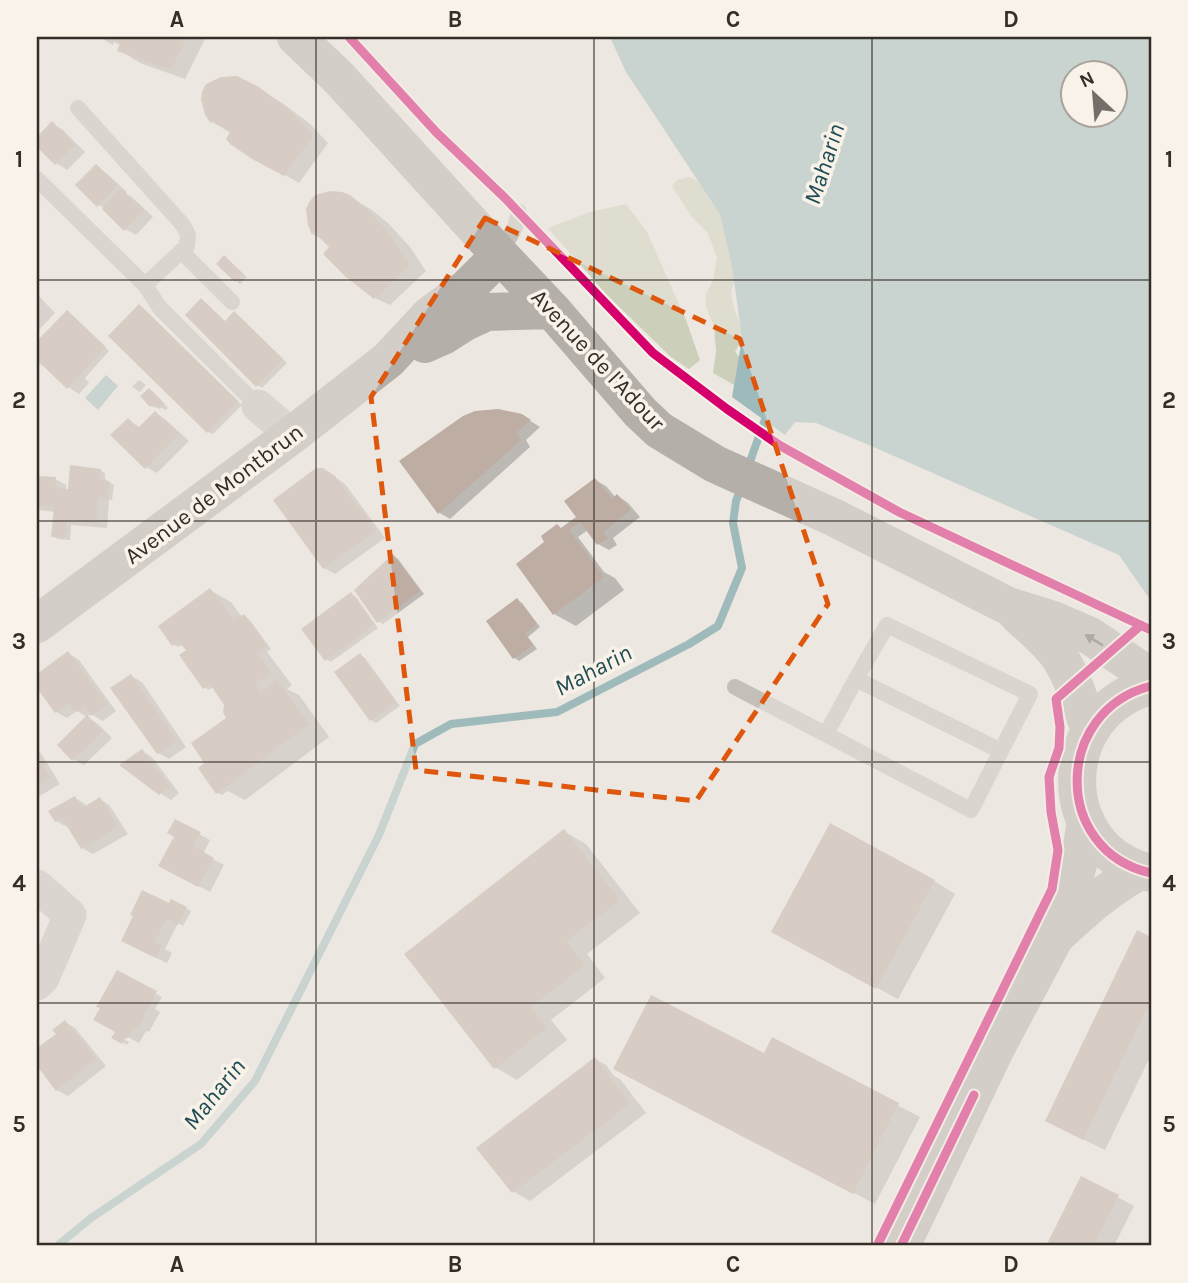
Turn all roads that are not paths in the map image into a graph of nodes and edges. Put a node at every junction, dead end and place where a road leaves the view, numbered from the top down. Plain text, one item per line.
1 (296, 37) edge
2 (78, 108) dead end
3 (37, 179) edge
4 (519, 212) dead end
5 (181, 251) junction
6 (500, 255) junction
7 (145, 285) junction
8 (232, 302) dead end
9 (552, 310) junction
10 (388, 360) junction
11 (258, 407) joint
12 (292, 435) junction
13 (1008, 606) junction
14 (37, 624) edge
15 (1151, 677) edge
16 (856, 679) junction
17 (1151, 686) edge
18 (735, 687) dead end
19 (1090, 731) junction
20 (826, 734) junction
21 (1001, 751) junction
22 (1086, 821) junction
23 (1146, 872) edge
24 (37, 886) edge
25 (1055, 937) junction
26 (37, 984) edge
27 (901, 1246) edge

1 - 6 main road, Avenue de l'Adour
2 - 5 lane
3 - 7 lane
4 - 6 lane
5 - 7 lane
5 - 8 lane
6 - 9 main road, Avenue de l'Adour
6 - 10 main road, Avenue de Montbrun
7 - 11 lane
9 - 10 main road
9 - 13 main road, Avenue de l'Adour
10 - 12 main road, Avenue de Montbrun
11 - 12 street
12 - 14 main road, Avenue de Montbrun
15 -> 13 main road, Avenue de l'Adour
13 - 19 main road, Avenue de l'Adour
16 - 20 lane
16 - 21 lane
16 - 21 lane
17 - 19 main road
18 - 20 lane
19 - 22 main road
20 - 21 lane
22 - 23 main road
22 - 25 main road
23 - 25 main road
24 - 26 street
25 - 27 main road

